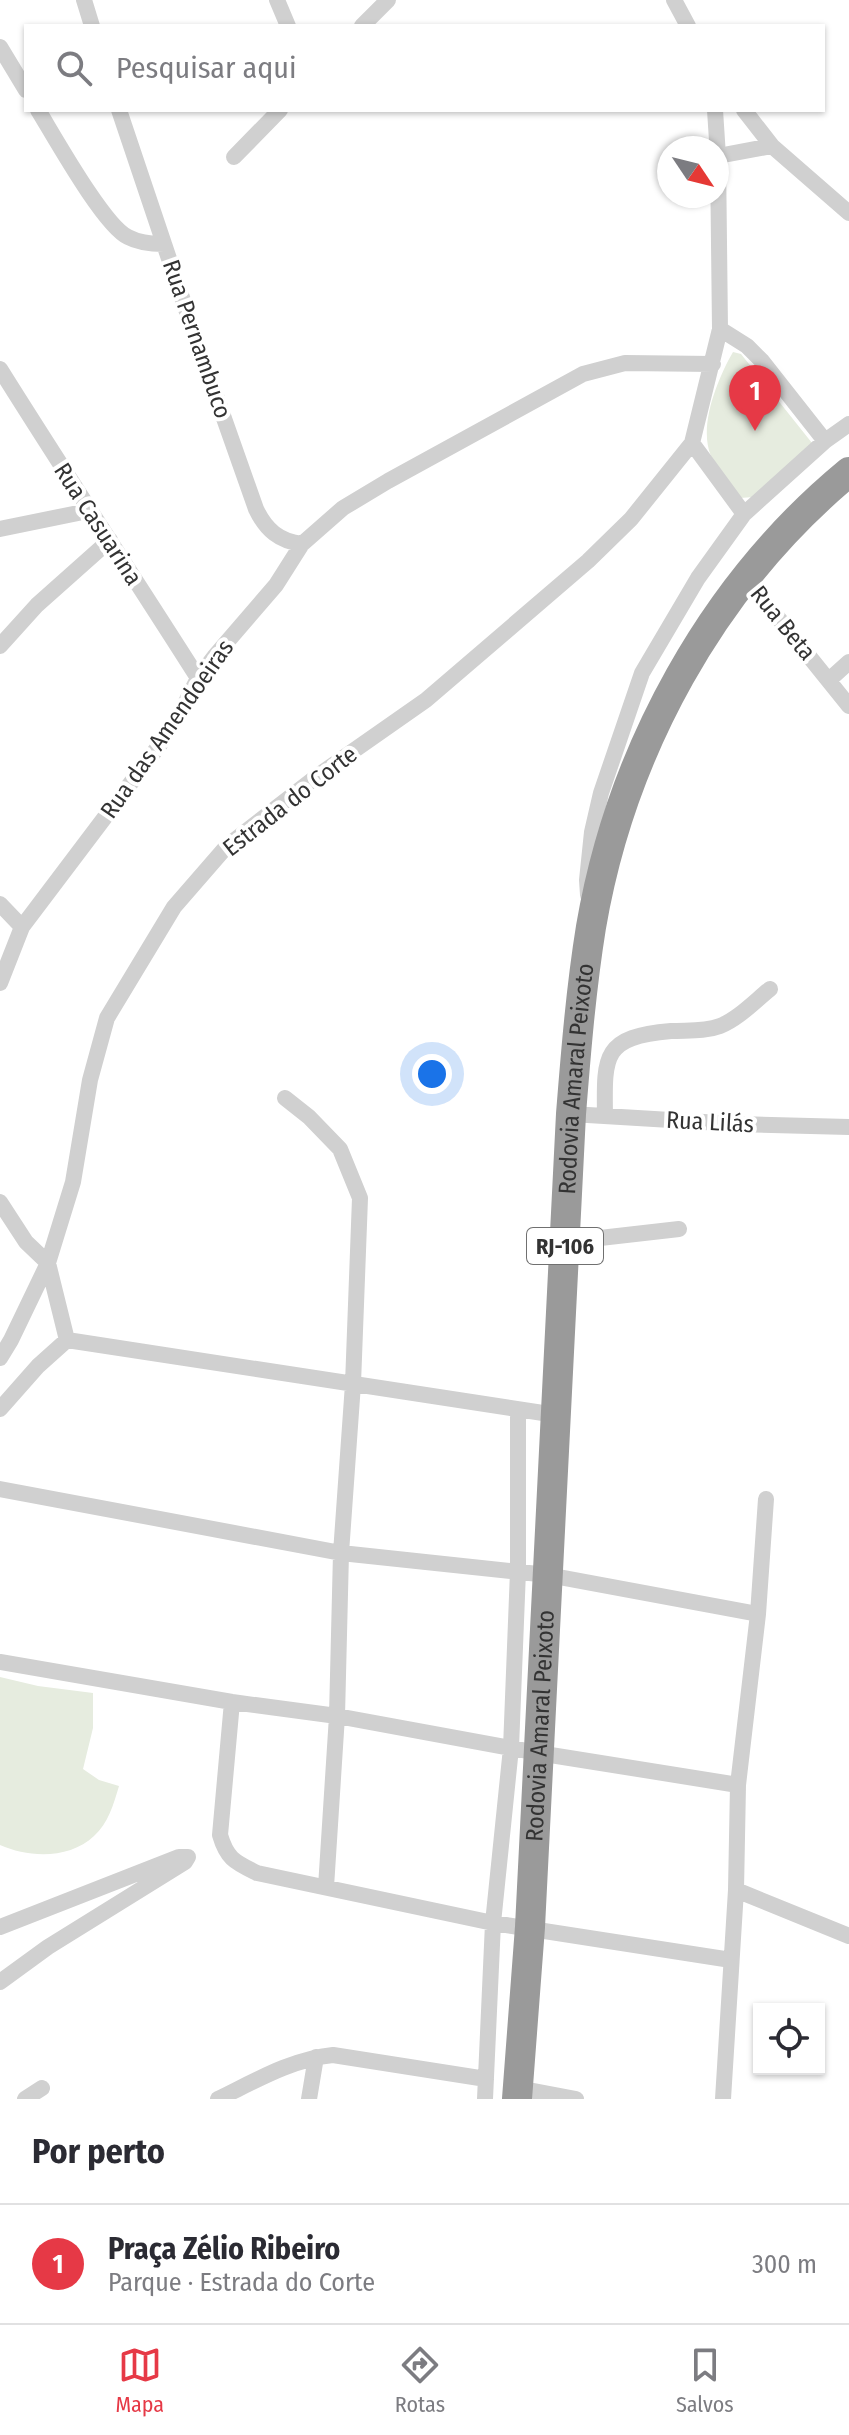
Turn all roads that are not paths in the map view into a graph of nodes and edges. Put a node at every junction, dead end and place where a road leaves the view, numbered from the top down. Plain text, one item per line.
1 (84, 0) edge
2 (277, 0) edge
3 (388, 0) edge
4 (674, 0) edge
5 (91, 24) edge
6 (287, 24) edge
7 (364, 24) edge
8 (687, 24) edge
9 (0, 47) edge
10 (24, 87) edge
11 (39, 112) edge
12 (120, 112) edge
13 (278, 112) edge
14 (715, 112) edge
15 (746, 112) edge
16 (717, 136) edge
17 (772, 146) junction
18 (729, 154) edge
19 (234, 157) dead end
20 (719, 208) edge
21 (849, 213) edge
22 (164, 244) junction
23 (720, 329) junction
24 (713, 364) junction
25 (0, 369) edge
26 (849, 424) edge
27 (825, 441) junction
28 (692, 443) junction
29 (849, 472) edge
30 (88, 511) junction
31 (744, 514) junction
32 (0, 529) edge
33 (110, 540) junction
34 (302, 544) junction
35 (746, 578) junction
36 (0, 646) edge
37 (849, 662) edge
38 (198, 678) junction
39 (829, 680) junction
40 (849, 706) edge
41 (0, 904) edge
42 (592, 926) junction
43 (22, 927) junction
44 (0, 983) edge
45 (770, 989) dead end
46 (285, 1098) dead end
47 (571, 1114) junction
48 (605, 1116) junction
49 (849, 1127) edge
50 (0, 1202) edge
51 (679, 1229) dead end
52 (565, 1242) junction
53 (48, 1263) junction
54 (67, 1340) junction
55 (0, 1358) edge
56 (353, 1384) junction
57 (0, 1409) edge
58 (518, 1410) junction
59 (556, 1415) junction
60 (0, 1489) edge
61 (766, 1499) dead end
62 (341, 1553) junction
63 (518, 1571) junction
64 (548, 1575) junction
65 (758, 1614) junction
66 (0, 1662) edge
67 (232, 1702) junction
68 (337, 1716) junction
69 (525, 1751) junction
70 (738, 1785) junction
71 (326, 1887) junction
72 (736, 1890) junction
73 (493, 1923) junction
74 (0, 1927) edge
75 (530, 1927) junction
76 (849, 1936) edge
77 (731, 1960) junction
78 (0, 1982) edge
79 (316, 2057) junction
80 (486, 2079) junction
81 (42, 2088) dead end
82 (518, 2093) edge
83 (554, 2097) edge
84 (25, 2099) edge
85 (218, 2099) edge
86 (309, 2099) edge
87 (485, 2099) edge
88 (576, 2099) edge
89 (723, 2099) edge

1 - 5 street
2 - 6 street
3 - 7 street
4 - 8 street
9 - 10 street
11 - 22 street
12 - 22 street, Rua Pernambuco
13 - 19 street
14 - 16 street, Estrada do Corte
15 - 17 street
17 - 18 street
17 - 21 street
20 - 23 street, Estrada do Corte
22 - 34 street, Rua Pernambuco
23 - 24 street, Estrada do Corte
23 - 27 street
24 - 28 street, Estrada do Corte
24 - 34 street, Rua das Amendoeiras
25 - 30 street, Rua Casuarina
26 - 27 street
27 - 31 street
28 - 31 street
28 - 53 street, Estrada do Corte
29 - 35 highway, Rodovia Amaral Peixoto / RJ-106
30 - 32 street
30 - 33 street, Rua Casuarina
31 - 42 street
33 - 36 street
33 - 38 street, Rua Casuarina
34 - 38 street, Rua das Amendoeiras
35 - 39 street, Rua Beta
35 - 42 highway, Rodovia Amaral Peixoto / RJ-106
37 - 39 street
38 - 43 street, Rua das Amendoeiras
39 - 40 street, Rua Beta
41 - 43 street
42 - 47 highway, Rodovia Amaral Peixoto / RJ-106
43 - 44 street, Rua das Amendoeiras
45 - 48 street
46 - 56 street
47 - 48 street, Rua Lilás
47 - 52 highway, Rodovia Amaral Peixoto / RJ-106
48 - 49 street, Rua Lilás
50 - 53 street
51 - 52 street
52 - 59 highway, Rodovia Amaral Peixoto / RJ-106
53 - 54 street
53 - 55 street, Estrada do Corte
54 - 56 street
54 - 57 street
56 - 58 street
56 - 62 street
58 - 59 street
58 - 63 street
59 - 64 highway, Rodovia Amaral Peixoto / RJ-106
60 - 62 street
61 - 65 street
62 - 63 street
62 - 68 street
63 - 64 street
63 - 69 street
64 - 65 street
64 - 69 highway, Rodovia Amaral Peixoto / RJ-106
65 - 70 street
66 - 67 street
67 - 68 street
67 - 71 street
68 - 69 street
68 - 71 street
69 - 70 street
69 - 73 street
69 - 75 highway, Rodovia Amaral Peixoto / RJ-106
70 - 72 street
71 - 73 street
72 - 76 street
72 - 77 street
73 - 75 street
73 - 80 street
74 - 78 street
75 - 77 street
75 - 82 highway, Rodovia Amaral Peixoto / RJ-106
77 - 89 street
79 - 80 street
79 - 85 street
79 - 86 street
80 - 87 street
81 - 84 street
82 - 83 street
83 - 88 street

